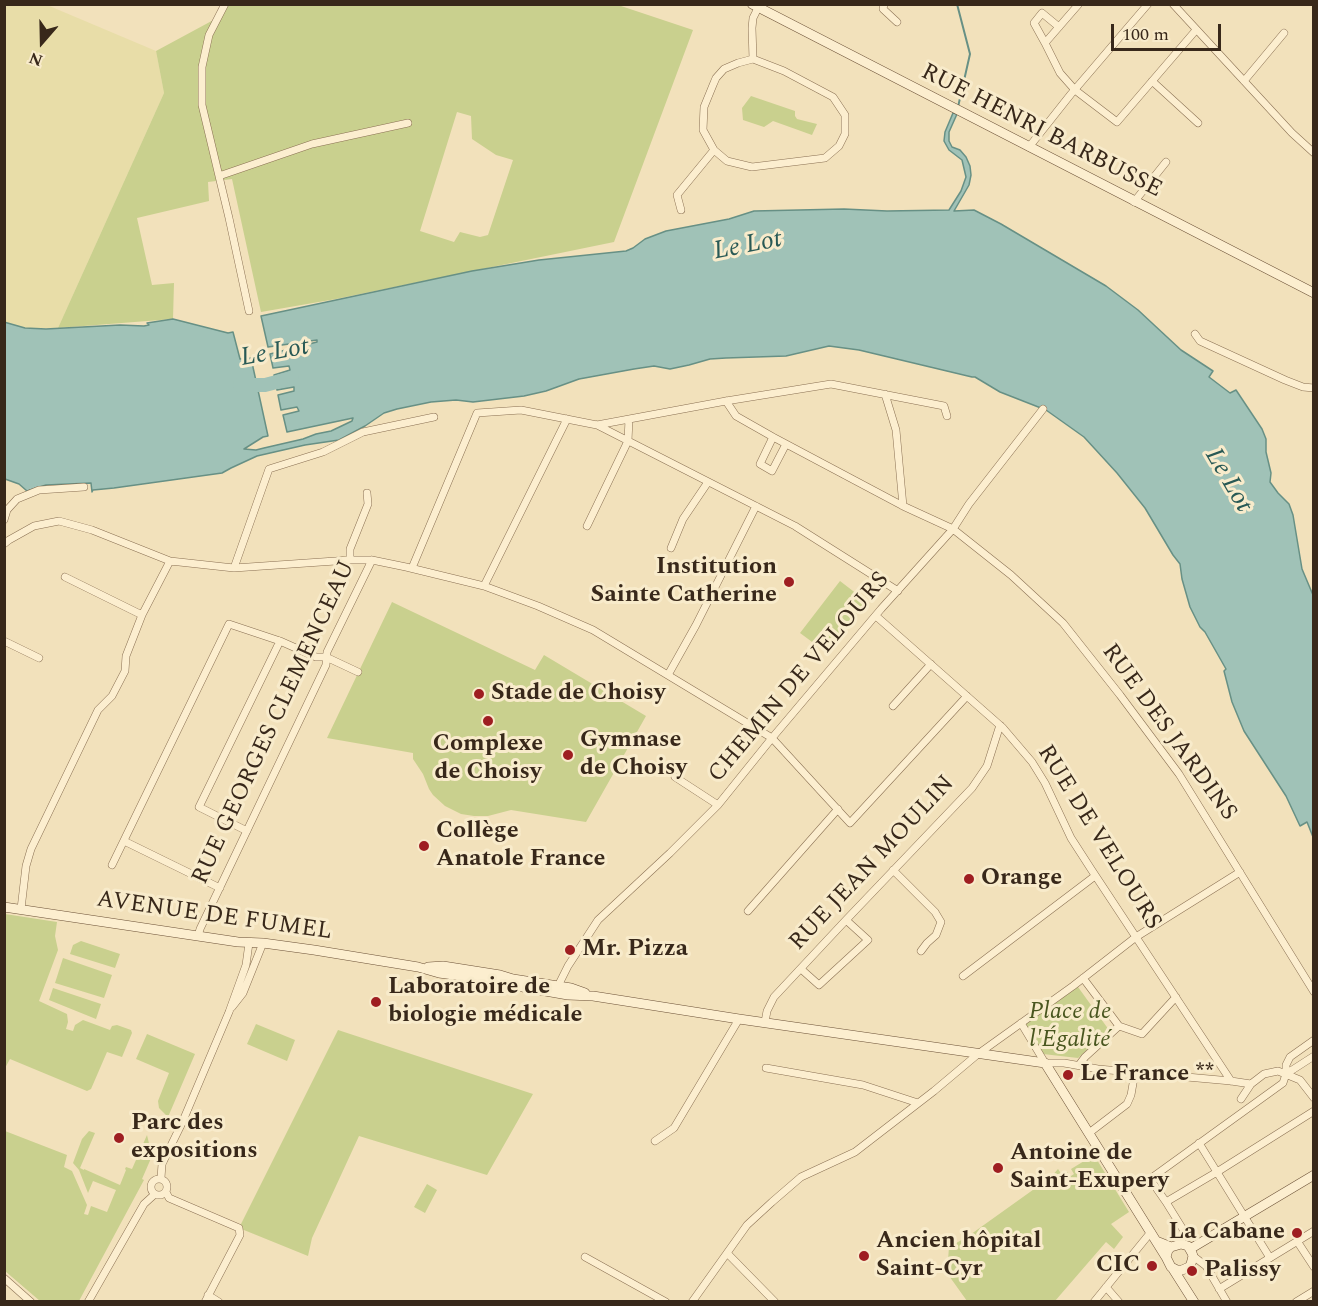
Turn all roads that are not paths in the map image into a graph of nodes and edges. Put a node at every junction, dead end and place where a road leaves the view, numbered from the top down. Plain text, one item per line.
1 (225, 4) edge
2 (884, 4) edge
3 (1148, 4) edge
4 (1173, 4) edge
5 (1078, 5) edge
6 (755, 6) edge
7 (897, 22) dead end
8 (1059, 27) junction
9 (1196, 30) junction
10 (1284, 33) dead end
11 (1045, 43) junction
12 (753, 59) junction
13 (1152, 81) junction
14 (1244, 81) junction
15 (1075, 90) junction
16 (408, 123) dead end
17 (1198, 123) dead end
18 (1029, 147) junction
19 (714, 150) junction
20 (1314, 153) edge
21 (1166, 162) dead end
22 (219, 176) junction
23 (1134, 202) junction
24 (681, 210) dead end
25 (1314, 293) edge
26 (249, 311) dead end
27 (1195, 334) dead end
28 (1314, 388) edge
29 (885, 394) junction
30 (726, 401) junction
31 (1043, 410) dead end
32 (947, 416) dead end
33 (434, 417) dead end
34 (567, 419) junction
35 (629, 419) junction
36 (597, 425) junction
37 (773, 437) junction
38 (628, 441) junction
39 (786, 444) junction
40 (708, 482) junction
41 (84, 487) dead end
42 (367, 493) dead end
43 (756, 506) junction
44 (903, 506) junction
45 (4, 520) edge
46 (587, 526) dead end
47 (953, 529) junction
48 (4, 544) edge
49 (671, 548) dead end
50 (350, 560) junction
51 (372, 560) junction
52 (170, 561) junction
53 (234, 568) junction
54 (412, 568) junction
55 (65, 577) dead end
56 (484, 586) junction
57 (898, 591) junction
58 (142, 615) junction
59 (876, 616) junction
60 (4, 640) edge
61 (279, 641) junction
62 (326, 657) junction
63 (39, 658) dead end
64 (931, 664) junction
65 (358, 672) dead end
66 (668, 675) junction
67 (967, 696) junction
68 (893, 706) dead end
69 (1000, 725) junction
70 (772, 738) junction
71 (675, 777) dead end
72 (718, 805) junction
73 (838, 809) junction
74 (247, 831) junction
75 (123, 841) junction
76 (112, 865) dead end
77 (893, 870) junction
78 (1240, 872) junction
79 (1095, 876) junction
80 (220, 888) junction
81 (4, 907) edge
82 (21, 909) junction
83 (748, 911) dead end
84 (846, 920) junction
85 (198, 936) junction
86 (1136, 937) junction
87 (249, 943) junction
88 (263, 943) junction
89 (921, 951) dead end
90 (801, 969) junction
91 (963, 976) dead end
92 (1083, 978) junction
93 (557, 989) junction
94 (1314, 992) edge
95 (1176, 997) junction
96 (229, 1011) junction
97 (739, 1019) junction
98 (765, 1022) junction
99 (1021, 1023) junction
100 (1121, 1027) junction
101 (1314, 1040) edge
102 (978, 1054) junction
103 (1314, 1056) edge
104 (1046, 1064) junction
105 (1079, 1065) junction
106 (766, 1068) dead end
107 (1135, 1072) junction
108 (1286, 1074) junction
109 (1231, 1081) junction
110 (1251, 1084) junction
111 (1314, 1098) edge
112 (1241, 1099) dead end
113 (918, 1103) junction
114 (1314, 1111) edge
115 (1089, 1133) junction
116 (656, 1141) dead end
117 (1199, 1143) junction
118 (1217, 1172) junction
119 (1314, 1175) edge
120 (161, 1178) junction
121 (166, 1192) junction
122 (155, 1194) junction
123 (1166, 1202) junction
124 (1245, 1217) junction
125 (1314, 1231) edge
126 (1153, 1237) junction
127 (1297, 1241) junction
128 (1181, 1244) junction
129 (1171, 1247) junction
130 (727, 1253) junction
131 (1192, 1253) junction
132 (585, 1257) dead end
133 (1166, 1257) junction
134 (1270, 1258) junction
135 (1314, 1267) edge
136 (1173, 1269) junction
137 (1185, 1269) junction
138 (4, 1278) edge
139 (1106, 1287) junction
140 (1186, 1288) junction
141 (1219, 1289) junction
142 (1314, 1291) edge
143 (207, 1298) edge
144 (31, 1302) edge
145 (88, 1302) edge
146 (219, 1302) edge
147 (666, 1302) edge
148 (692, 1302) edge
149 (775, 1302) edge
150 (1094, 1302) edge
151 (1119, 1302) edge
152 (1194, 1302) edge
153 (1227, 1302) edge
154 (1296, 1302) edge

1 - 22 street
2 - 7 street
3 - 15 street
4 - 9 street
5 - 8 street
6 - 12 street
6 - 18 main road, RUE HENRI BARBUSSE
8 - 11 street
8 - 11 street
9 - 13 street
9 - 14 street
10 - 14 street
11 - 15 street
12 - 19 street
12 - 19 street
13 - 15 street
13 - 17 street
14 - 20 street
15 - 18 street
16 - 22 street
18 - 23 main road, RUE HENRI BARBUSSE
19 - 24 street
21 - 23 street
22 - 26 street
23 - 25 main road, RUE HENRI BARBUSSE
27 - 28 street
29 - 30 street
29 - 32 street
29 - 44 street
30 - 35 street
30 - 37 street, RUE DES JARDINS
31 - 47 street, CHEMIN DE VELOURS
33 - 53 street
34 - 36 street
34 - 54 street
34 - 56 street
35 - 36 street
35 - 38 street
36 - 38 street
37 - 39 street, RUE DES JARDINS
37 - 39 street
38 - 40 street
38 - 46 street
39 - 44 street, RUE DES JARDINS
40 - 43 street
40 - 49 street
41 - 45 street
42 - 50 street
43 - 57 street
43 - 66 street
44 - 47 street, RUE DES JARDINS
47 - 57 street, CHEMIN DE VELOURS
47 - 78 street, RUE DES JARDINS
48 - 52 street
50 - 51 street
50 - 53 street
51 - 54 street
51 - 62 street, RUE GEORGES CLEMENCEAU
52 - 53 street
52 - 58 street
54 - 56 street
55 - 58 street
56 - 66 street
57 - 59 street, CHEMIN DE VELOURS
58 - 82 street
59 - 64 street, RUE DE VELOURS
59 - 70 street, CHEMIN DE VELOURS
60 - 63 street
61 - 62 street
61 - 74 street
61 - 75 street
62 - 65 street
62 - 74 street, RUE GEORGES CLEMENCEAU
64 - 67 street, RUE DE VELOURS
64 - 68 street
66 - 70 street
67 - 69 street, RUE DE VELOURS
67 - 73 street
69 - 77 street, RUE JEAN MOULIN
69 - 79 street, RUE DE VELOURS
70 - 72 street, CHEMIN DE VELOURS
70 - 73 street
71 - 72 street
72 - 93 street, CHEMIN DE VELOURS
73 - 83 street
74 - 80 street, RUE GEORGES CLEMENCEAU
75 - 76 street
75 - 80 street
77 - 84 street, RUE JEAN MOULIN
77 - 89 street
78 - 86 street
78 - 94 street, RUE DES JARDINS
79 - 86 street, RUE DE VELOURS
79 - 91 street
80 - 85 street, RUE GEORGES CLEMENCEAU
81 - 82 main road, AVENUE DE FUMEL
82 - 85 main road, AVENUE DE FUMEL
84 - 90 street, RUE JEAN MOULIN
84 - 90 street
85 - 87 main road, AVENUE DE FUMEL
86 - 92 street
86 - 95 street, RUE DE VELOURS
87 - 88 main road, AVENUE DE FUMEL
87 - 96 street
88 - 93 main road, AVENUE DE FUMEL
88 - 96 street
90 - 98 street, RUE JEAN MOULIN
92 - 99 street
92 - 100 street
93 - 97 main road, AVENUE DE FUMEL
95 - 100 street
95 - 109 street, RUE DE VELOURS
96 - 120 street
97 - 98 main road, AVENUE DE FUMEL
97 - 116 street
98 - 102 main road, AVENUE DE FUMEL
99 - 102 street
99 - 104 street
100 - 105 street
101 - 108 street
102 - 104 main road, AVENUE DE FUMEL
102 - 113 street
103 - 108 street
104 - 105 street
104 - 115 main road
105 - 107 street
106 - 113 street
107 - 109 street
107 - 115 street
108 - 110 street
108 - 111 street
108 - 117 street
109 - 110 street
110 - 112 street
113 - 130 street
114 - 118 street
115 - 126 main road
117 - 118 street
117 - 123 street
118 - 123 street
118 - 124 street
119 - 124 main road
120 - 121 street
120 - 122 street
121 - 122 street
121 - 143 street
122 - 145 street
123 - 128 street
124 - 131 main road
124 - 134 street
125 - 127 street
126 - 129 main road
126 - 133 main road
126 - 139 street
127 - 134 street
127 - 135 street
128 - 129 main road
128 - 131 main road
129 - 133 main road
130 - 148 street
130 - 149 street
131 - 137 main road
131 - 141 street
132 - 147 street
133 - 136 main road
134 - 141 street
136 - 137 main road
136 - 140 main road
137 - 140 main road
138 - 144 street
139 - 150 street
139 - 151 street
140 - 152 main road
141 - 153 street
142 - 154 street
143 - 146 street

